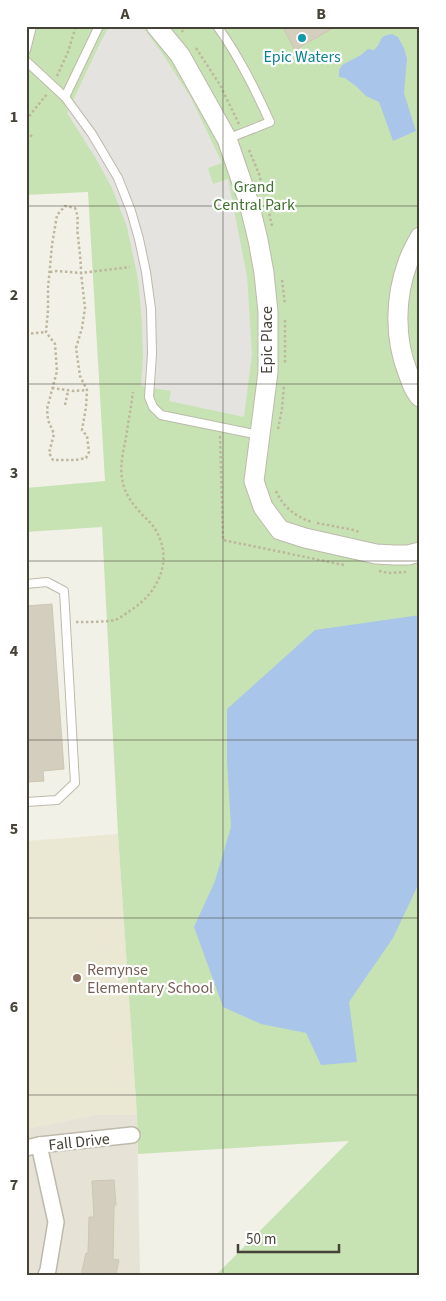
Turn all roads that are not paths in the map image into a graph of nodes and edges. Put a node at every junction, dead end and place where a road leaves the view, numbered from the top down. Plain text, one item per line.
1 (32, 26) edge
2 (99, 26) edge
3 (156, 26) edge
4 (217, 26) edge
5 (26, 50) edge
6 (26, 61) edge
7 (65, 97) junction
8 (227, 139) junction
9 (420, 237) edge
10 (420, 397) edge
11 (259, 435) junction
12 (420, 552) edge
13 (26, 584) edge
14 (26, 802) edge
15 (132, 1135) dead end
16 (33, 1146) edge
17 (46, 1275) edge

1 - 5 lane
2 - 7 lane
3 - 8 street, Epic Place
4 - 8 lane
6 - 7 lane
7 - 11 lane
8 - 11 street, Epic Place
9 - 10 street
11 - 12 street, Epic Place
13 - 14 lane
15 - 16 street, Fall Drive
16 - 17 street

